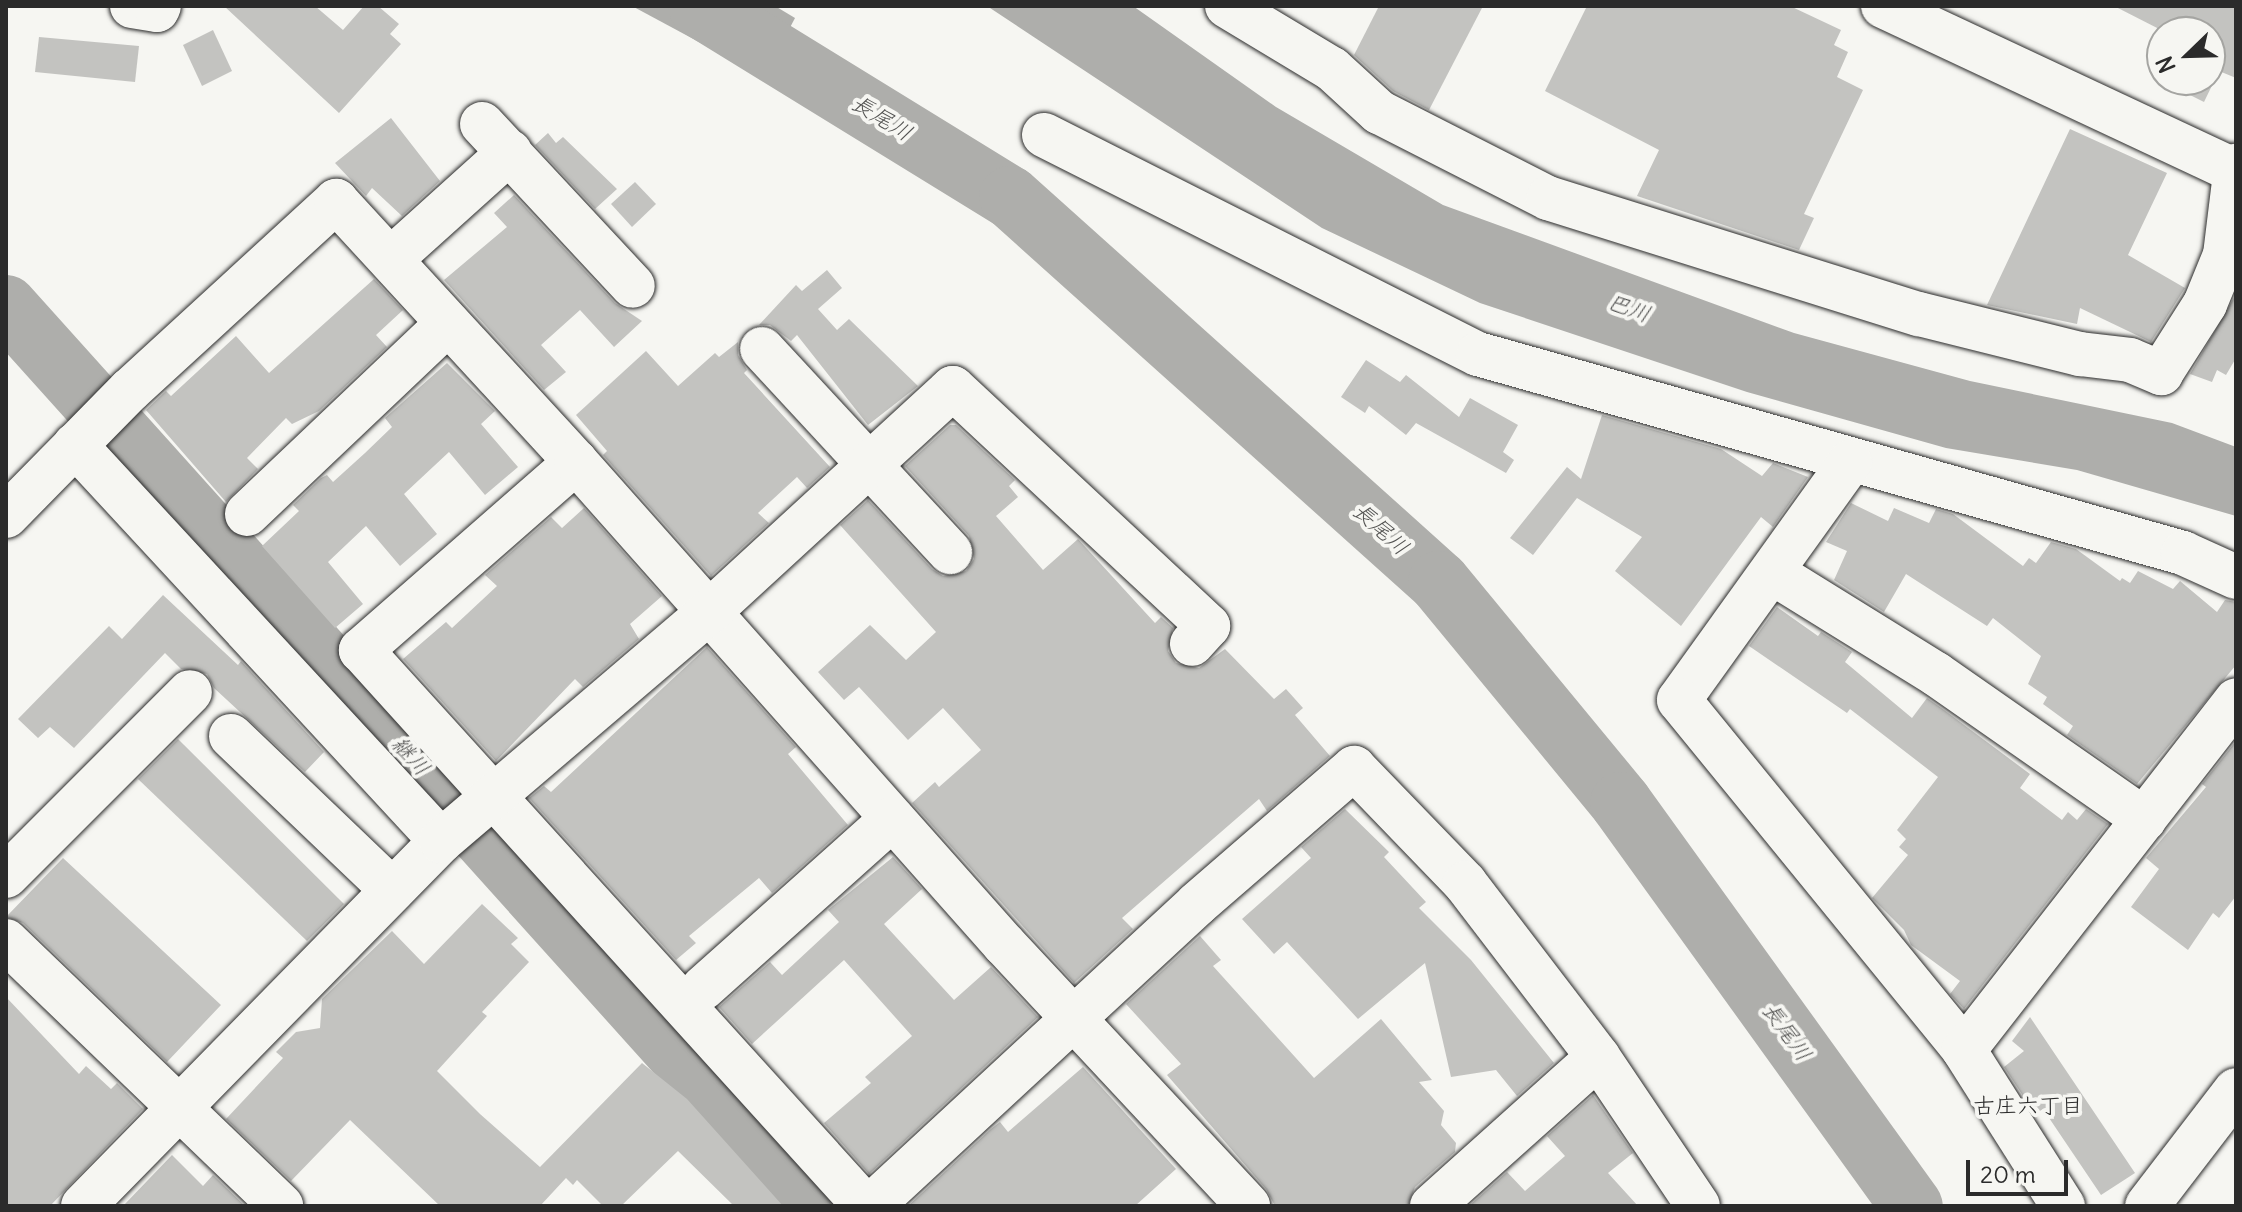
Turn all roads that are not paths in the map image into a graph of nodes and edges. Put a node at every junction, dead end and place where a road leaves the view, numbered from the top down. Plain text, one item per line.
1 (132, 6) edge
2 (159, 6) edge
3 (1227, 6) edge
4 (1883, 6) edge
5 (1044, 135) dead end
6 (2235, 169) edge
7 (391, 259) junction
8 (633, 286) dead end
9 (448, 323) junction
10 (762, 349) dead end
11 (75, 445) junction
12 (576, 462) junction
13 (1850, 462) junction
14 (868, 464) junction
15 (247, 514) dead end
16 (6, 516) edge
17 (950, 552) dead end
18 (1773, 573) junction
19 (2236, 577) edge
20 (709, 612) junction
21 (1192, 644) dead end
22 (190, 692) dead end
23 (2236, 700) edge
24 (231, 736) dead end
25 (490, 798) junction
26 (892, 819) junction
27 (2144, 819) junction
28 (441, 841) junction
29 (6, 876) edge
30 (392, 890) junction
31 (6, 941) edge
32 (703, 988) dead end
33 (1075, 1018) junction
34 (1964, 1050) junction
35 (1598, 1057) junction
36 (2236, 1090) edge
37 (181, 1108) junction
38 (83, 1206) edge
39 (281, 1206) edge
40 (868, 1206) edge
41 (1248, 1206) edge
42 (1432, 1206) edge
43 (1698, 1206) edge
44 (2063, 1206) edge
45 (2147, 1206) edge

1 - 2 street
3 - 6 street
4 - 6 street
5 - 13 street
7 - 8 street
7 - 9 street
7 - 11 street
9 - 12 street
9 - 15 street
10 - 14 street
11 - 16 street
11 - 28 street
12 - 20 street
12 - 25 street
13 - 18 street
13 - 19 street
14 - 17 street
14 - 20 street
14 - 21 street
18 - 27 street
18 - 34 street
20 - 25 street
20 - 26 street
22 - 29 street
23 - 27 street
24 - 30 street
25 - 28 street
25 - 40 street
26 - 32 street
26 - 33 street
27 - 34 street
28 - 30 street
30 - 37 street
31 - 37 street
33 - 35 street
33 - 40 street
33 - 41 street
34 - 44 street
35 - 42 street
35 - 43 street
36 - 45 street
37 - 38 street
37 - 39 street

